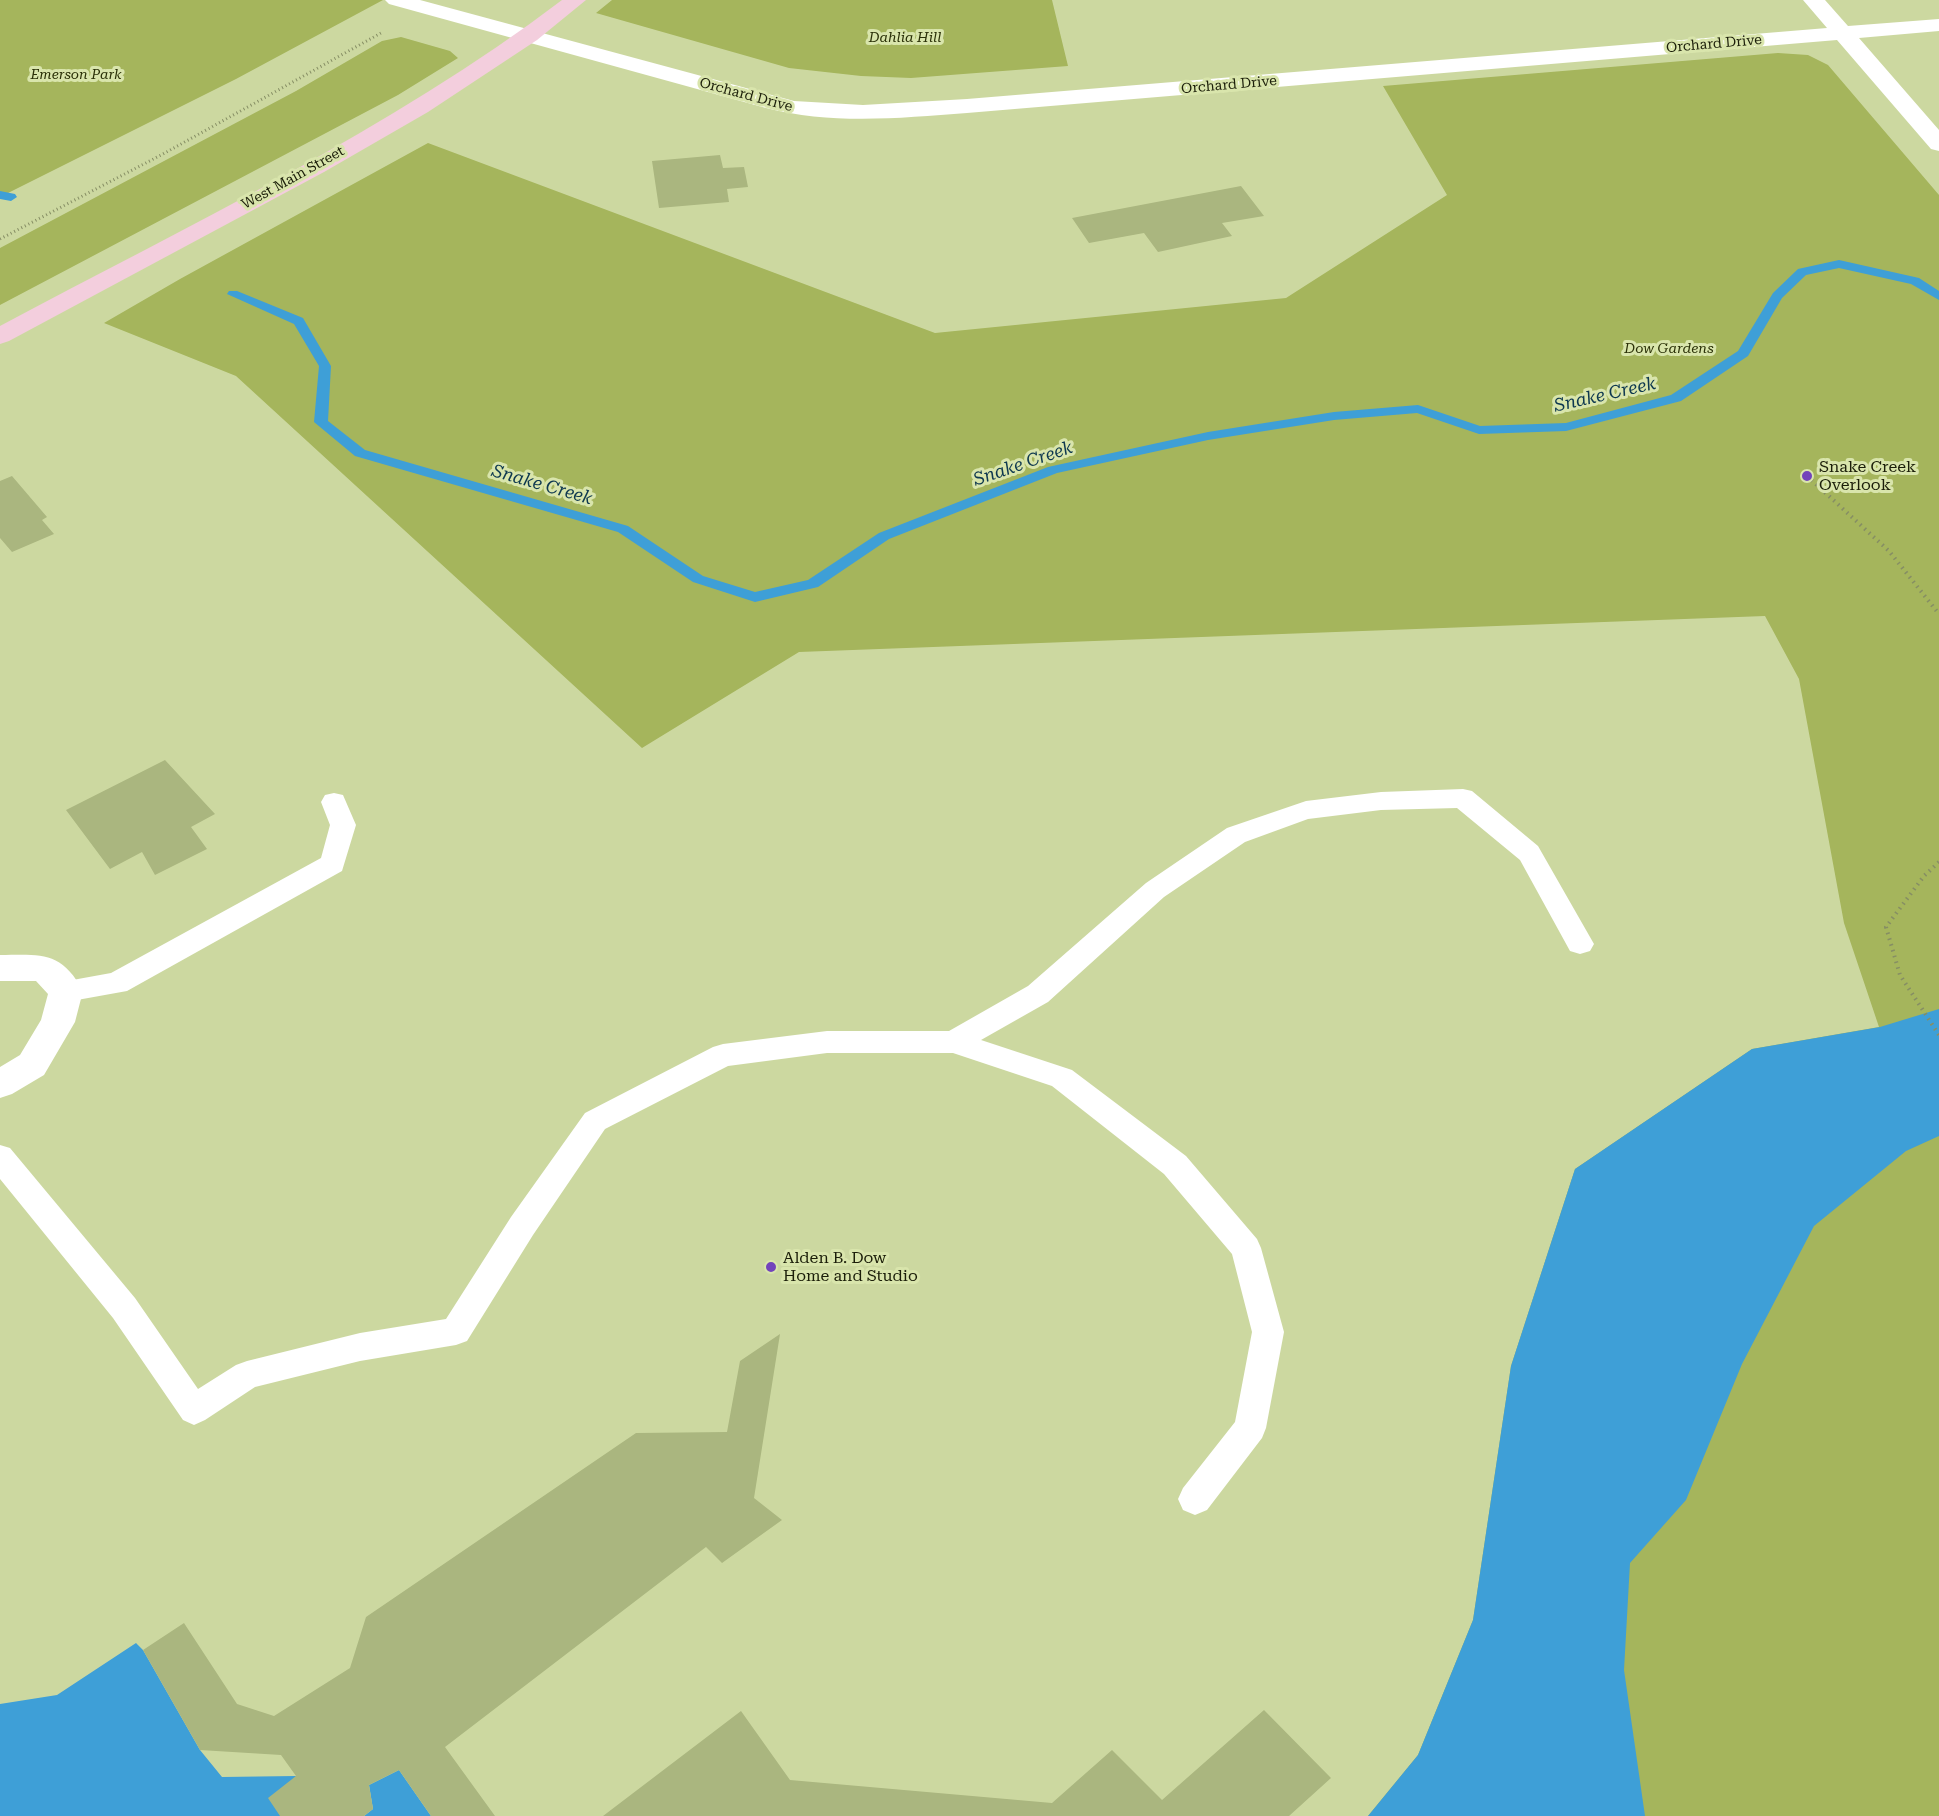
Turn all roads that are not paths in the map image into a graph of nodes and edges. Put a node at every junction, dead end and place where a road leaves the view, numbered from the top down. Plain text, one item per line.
1 (396, 0) edge
2 (575, 0) edge
3 (1814, 0) edge
4 (1939, 25) edge
5 (1843, 33) junction
6 (529, 35) junction
7 (1939, 144) edge
8 (0, 336) edge
9 (334, 802) dead end
10 (1580, 944) dead end
11 (0, 968) edge
12 (66, 991) junction
13 (952, 1042) junction
14 (0, 1084) edge
15 (0, 1157) edge
16 (1195, 1499) dead end

1 - 6 street, Orchard Drive
2 - 6 street, West Main Street
3 - 5 street
4 - 5 street, Orchard Drive
5 - 6 street, Orchard Drive
5 - 7 street
6 - 8 street, West Main Street
9 - 12 lane
10 - 13 lane
11 - 12 street
12 - 14 street
13 - 15 lane
13 - 16 lane

